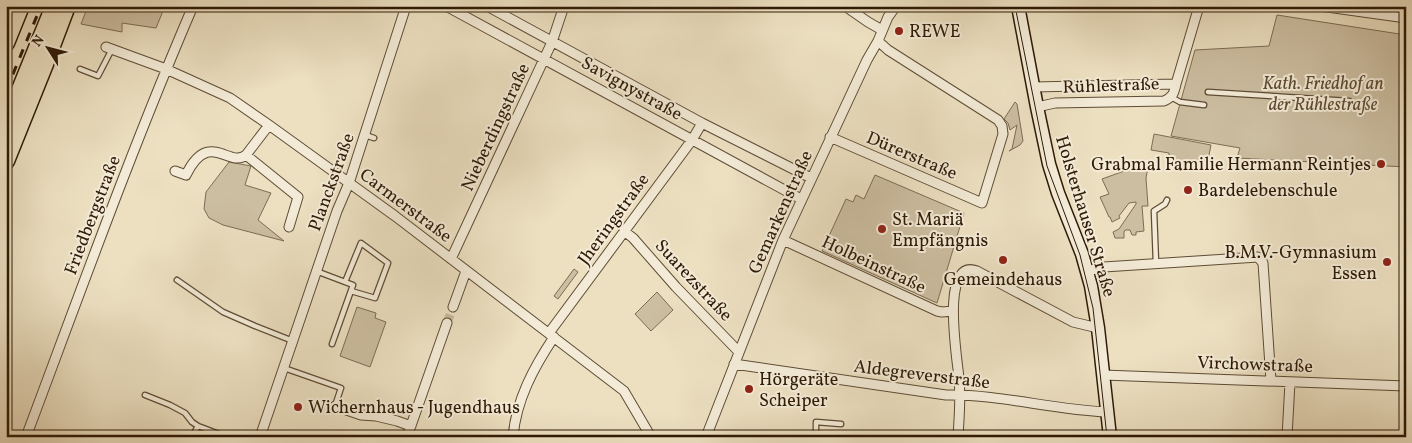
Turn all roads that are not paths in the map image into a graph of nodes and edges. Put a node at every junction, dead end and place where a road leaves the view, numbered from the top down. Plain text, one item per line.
1 (16, 6) edge
2 (21, 6) edge
3 (54, 6) edge
4 (66, 6) edge
5 (193, 6) edge
6 (406, 6) edge
7 (446, 6) edge
8 (487, 6) edge
9 (564, 6) edge
10 (845, 6) edge
11 (896, 6) edge
12 (1018, 6) edge
13 (1198, 6) edge
14 (1320, 6) edge
15 (1374, 10) edge
16 (1406, 18) edge
17 (6, 23) edge
18 (882, 30) junction
19 (878, 41) junction
20 (552, 42) junction
21 (6, 43) edge
22 (109, 48) joint
23 (544, 59) junction
24 (80, 69) dead end
25 (166, 69) junction
26 (1176, 84) junction
27 (1033, 87) junction
28 (1208, 92) dead end
29 (1171, 97) junction
30 (1349, 101) dead end
31 (1204, 105) dead end
32 (1037, 108) junction
33 (702, 123) junction
34 (6, 124) edge
35 (269, 124) junction
36 (830, 137) junction
37 (692, 140) junction
38 (246, 155) junction
39 (6, 161) edge
40 (175, 171) dead end
41 (811, 178) junction
42 (349, 183) junction
43 (801, 199) junction
44 (1167, 200) dead end
45 (289, 227) dead end
46 (624, 231) junction
47 (783, 240) junction
48 (451, 259) junction
49 (1156, 263) junction
50 (316, 271) junction
51 (466, 271) junction
52 (1087, 271) junction
53 (177, 280) dead end
54 (344, 282) junction
55 (351, 291) junction
56 (453, 307) tunnel mouth
57 (952, 311) junction
58 (447, 323) tunnel mouth
59 (1098, 328) junction
60 (552, 335) junction
61 (293, 341) junction
62 (332, 344) dead end
63 (739, 352) junction
64 (734, 364) junction
65 (284, 368) junction
66 (1103, 375) junction
67 (1271, 381) junction
68 (1290, 382) junction
69 (1406, 386) edge
70 (145, 394) dead end
71 (960, 395) junction
72 (335, 406) joint
73 (1107, 412) junction
74 (841, 424) dead end
75 (198, 426) junction
76 (411, 426) junction
77 (26, 437) edge
78 (192, 437) edge
79 (227, 437) edge
80 (260, 437) edge
81 (407, 437) edge
82 (512, 437) edge
83 (651, 437) edge
84 (706, 437) edge
85 (816, 437) edge
86 (958, 437) edge
87 (1110, 437) edge
88 (1287, 437) edge

1 - 17 highway
2 - 21 highway
3 - 34 highway
4 - 39 highway
5 - 25 street, Friedbergstraße
6 - 42 street, Planckstraße
7 - 23 street, Savignystraße
8 - 20 street, Savignystraße
9 - 20 street, Nieberdingstraße
10 - 18 street
11 - 18 street, Gemarkenstraße
12 - 27 main road, Holsterhauser Straße
13 - 26 street, Rühlestraße
14 - 15 street
15 - 16 street
18 - 19 street, Gemarkenstraße
19 - 36 street, Gemarkenstraße
19 - 36 street, Dürerstraße
20 - 23 street, Nieberdingstraße
20 - 33 street, Savignystraße
22 - 24 lane
22 - 25 street, Carmerstraße
23 - 37 street, Savignystraße
23 - 48 street, Nieberdingstraße
25 - 35 street, Carmerstraße
25 - 77 street, Friedbergstraße
26 - 27 street, Rühlestraße
26 - 29 street, Rühlestraße
27 - 32 main road, Holsterhauser Straße
28 - 30 lane
29 - 31 lane
29 - 32 street, Rühlestraße
32 - 52 main road, Holsterhauser Straße
33 - 37 street, Jheringstraße
33 - 41 street, Savignystraße
35 - 38 street
35 - 42 street, Carmerstraße
36 - 41 street, Gemarkenstraße
37 - 43 street, Savignystraße
37 - 46 street, Jheringstraße
38 - 40 street
38 - 45 street
41 - 43 street, Gemarkenstraße
42 - 48 street, Carmerstraße
42 - 50 street, Planckstraße
43 - 47 street, Gemarkenstraße
44 - 49 lane
46 - 60 street, Jheringstraße
46 - 63 street, Suarezstraße
47 - 57 street, Holbeinstraße
47 - 63 street, Gemarkenstraße
48 - 51 street, Carmerstraße
49 - 52 street
49 - 67 street
50 - 54 lane
50 - 61 street, Planckstraße
51 - 56 street
51 - 60 street, Carmerstraße
52 - 59 main road, Holsterhauser Straße
53 - 61 lane
54 - 55 lane
54 - 55 lane
55 - 62 lane
57 - 59 street
57 - 71 street
58 - 76 street
59 - 66 main road, Holsterhauser Straße
60 - 82 street, Jheringstraße
60 - 83 street, Carmerstraße
61 - 65 street, Planckstraße
63 - 64 street, Gemarkenstraße
64 - 71 street, Aldegreverstraße
64 - 84 street, Gemarkenstraße
65 - 72 lane
65 - 80 street, Planckstraße
66 - 67 street, Virchowstraße
66 - 73 main road, Holsterhauser Straße
67 - 68 street, Virchowstraße
68 - 69 street, Virchowstraße
68 - 88 street
70 - 75 lane
71 - 73 street, Aldegreverstraße
71 - 86 street
72 - 76 street
73 - 87 main road, Holsterhauser Straße
74 - 85 lane
75 - 78 lane
75 - 79 lane
76 - 81 street

